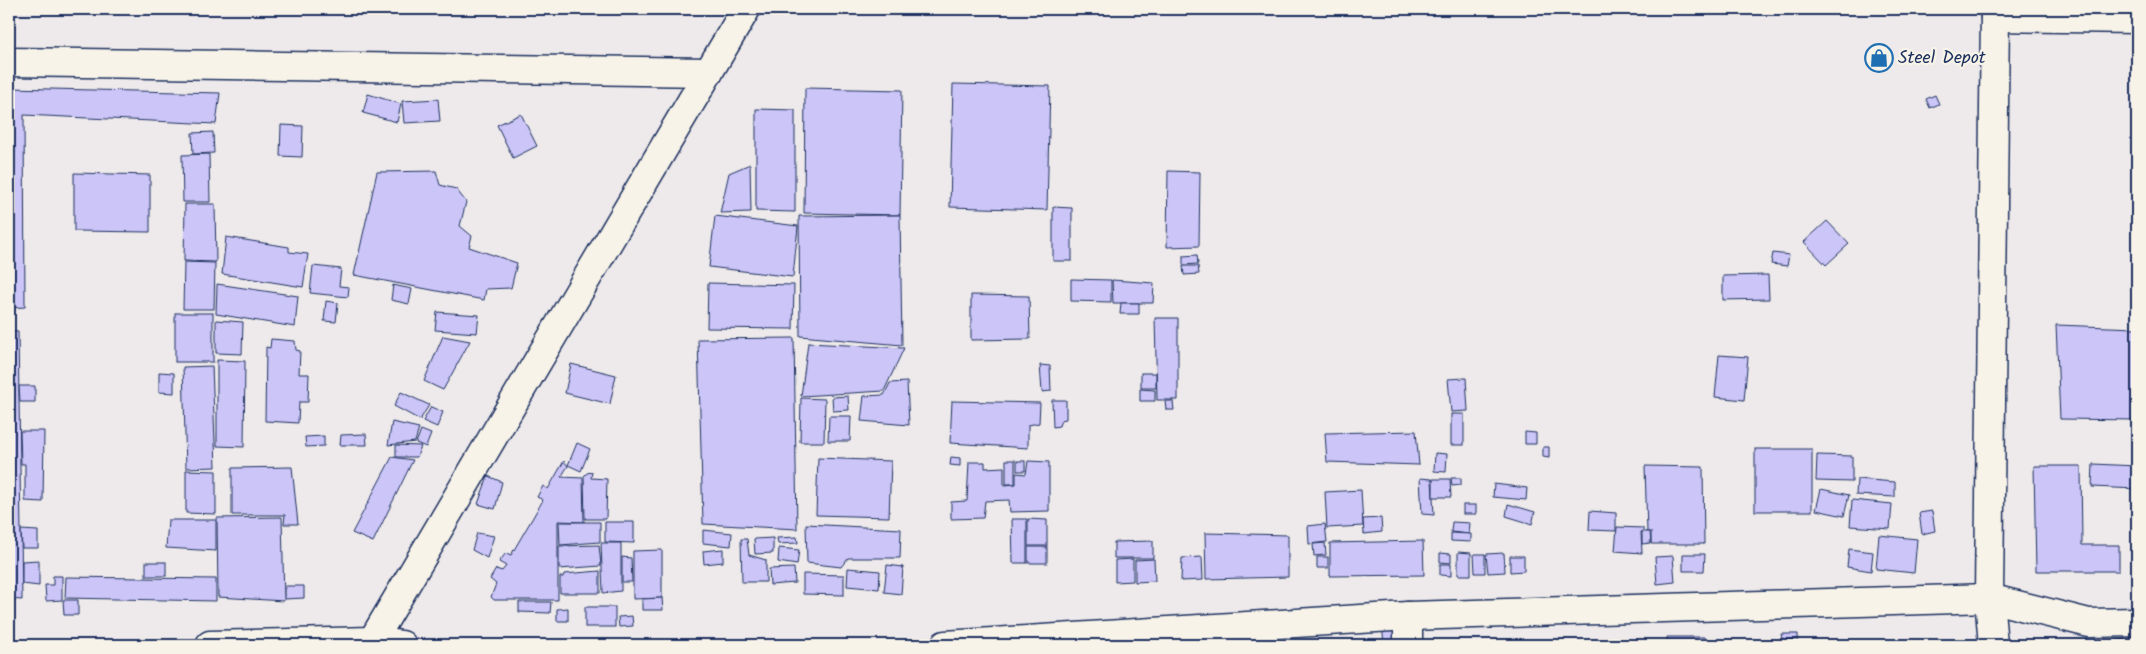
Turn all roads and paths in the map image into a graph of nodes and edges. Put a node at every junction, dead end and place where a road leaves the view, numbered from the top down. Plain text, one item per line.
1 (746, 9) edge
2 (1995, 13) edge
3 (2137, 19) edge
4 (9, 62) edge
5 (709, 72) junction
6 (1989, 598) junction
7 (1408, 616) junction
8 (2137, 622) edge
9 (371, 643) edge
10 (210, 645) edge
11 (402, 645) edge
12 (945, 645) edge
13 (1408, 645) edge
14 (1993, 645) edge

1 - 5 street
2 - 3 street
2 - 6 street
4 - 5 street
5 - 9 street
6 - 7 street
6 - 8 street
6 - 14 street
7 - 12 street
7 - 13 street
9 - 10 street
9 - 11 street

